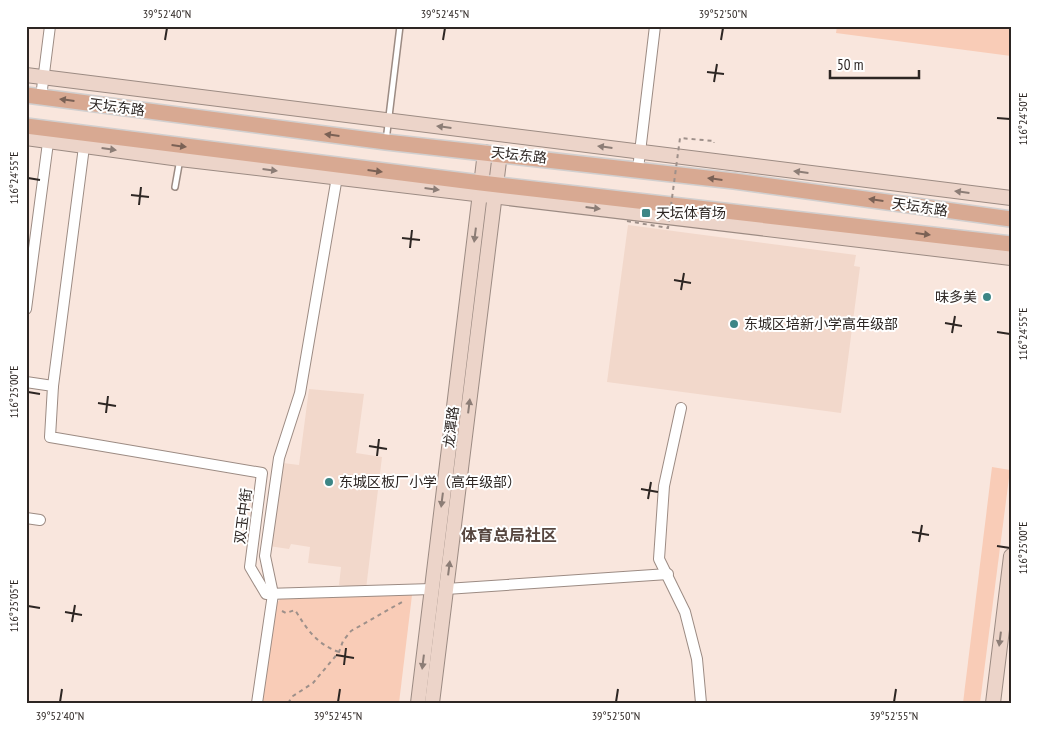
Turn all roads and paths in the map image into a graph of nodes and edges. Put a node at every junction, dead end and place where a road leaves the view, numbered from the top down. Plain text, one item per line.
1 (50, 26) edge
2 (400, 26) edge
3 (655, 26) edge
4 (26, 75) edge
5 (43, 77) junction
6 (34, 96) edge
7 (389, 120) junction
8 (26, 126) edge
9 (49, 135) junction
10 (26, 138) edge
11 (85, 140) junction
12 (386, 142) junction
13 (714, 143) dead end
14 (640, 151) junction
15 (492, 152) junction
16 (180, 159) junction
17 (638, 169) junction
18 (338, 172) junction
19 (176, 187) dead end
20 (480, 189) junction
21 (496, 191) junction
22 (1011, 198) edge
23 (1011, 219) edge
24 (627, 222) dead end
25 (1011, 244) edge
26 (1011, 258) edge
27 (26, 309) edge
28 (26, 382) edge
29 (53, 386) junction
30 (681, 408) dead end
31 (26, 518) edge
32 (40, 520) dead end
33 (1011, 556) edge
34 (668, 574) junction
35 (408, 589) junction
36 (432, 589) junction
37 (446, 589) junction
38 (273, 594) junction
39 (271, 606) junction
40 (339, 652) junction
41 (258, 703) edge
42 (288, 703) edge
43 (418, 703) edge
44 (432, 703) edge
45 (701, 703) edge
46 (992, 703) edge

1 - 5 street
2 - 7 lane
3 - 14 street
4 - 5 street
5 - 6 street
5 - 7 street
12 -> 6 main road, 天坛东路
7 - 12 lane
14 -> 7 street
8 - 9 main road, 天坛东路
9 - 10 street
9 - 11 main road, 天坛东路
9 - 27 street
11 -> 16 street
11 -> 18 main road, 天坛东路
11 - 29 street
12 - 15 main road, 天坛东路
13 - 24 path, bridge
14 - 17 street
22 -> 14 street
15 - 17 main road, 天坛东路
15 - 20 street, 龙潭路
15 - 21 street, 龙潭路
16 -> 18 street
16 - 19 lane
23 -> 17 main road, 天坛东路
18 -> 20 main road, 天坛东路
18 - 38 street
20 - 21 main road, 天坛东路
20 -> 36 street, 龙潭路
21 -> 25 main road, 天坛东路
21 -> 26 street
37 -> 21 street, 龙潭路
28 - 29 street
29 - 38 street, 双玉中街
30 - 34 street
31 - 32 street
33 -> 46 street
34 - 37 street
34 - 45 street
35 - 36 street
35 - 38 street
35 - 40 path
36 -> 43 street, 龙潭路
37 - 44 street, 龙潭路
38 - 39 street
39 - 40 path
39 - 41 street
40 - 42 path

